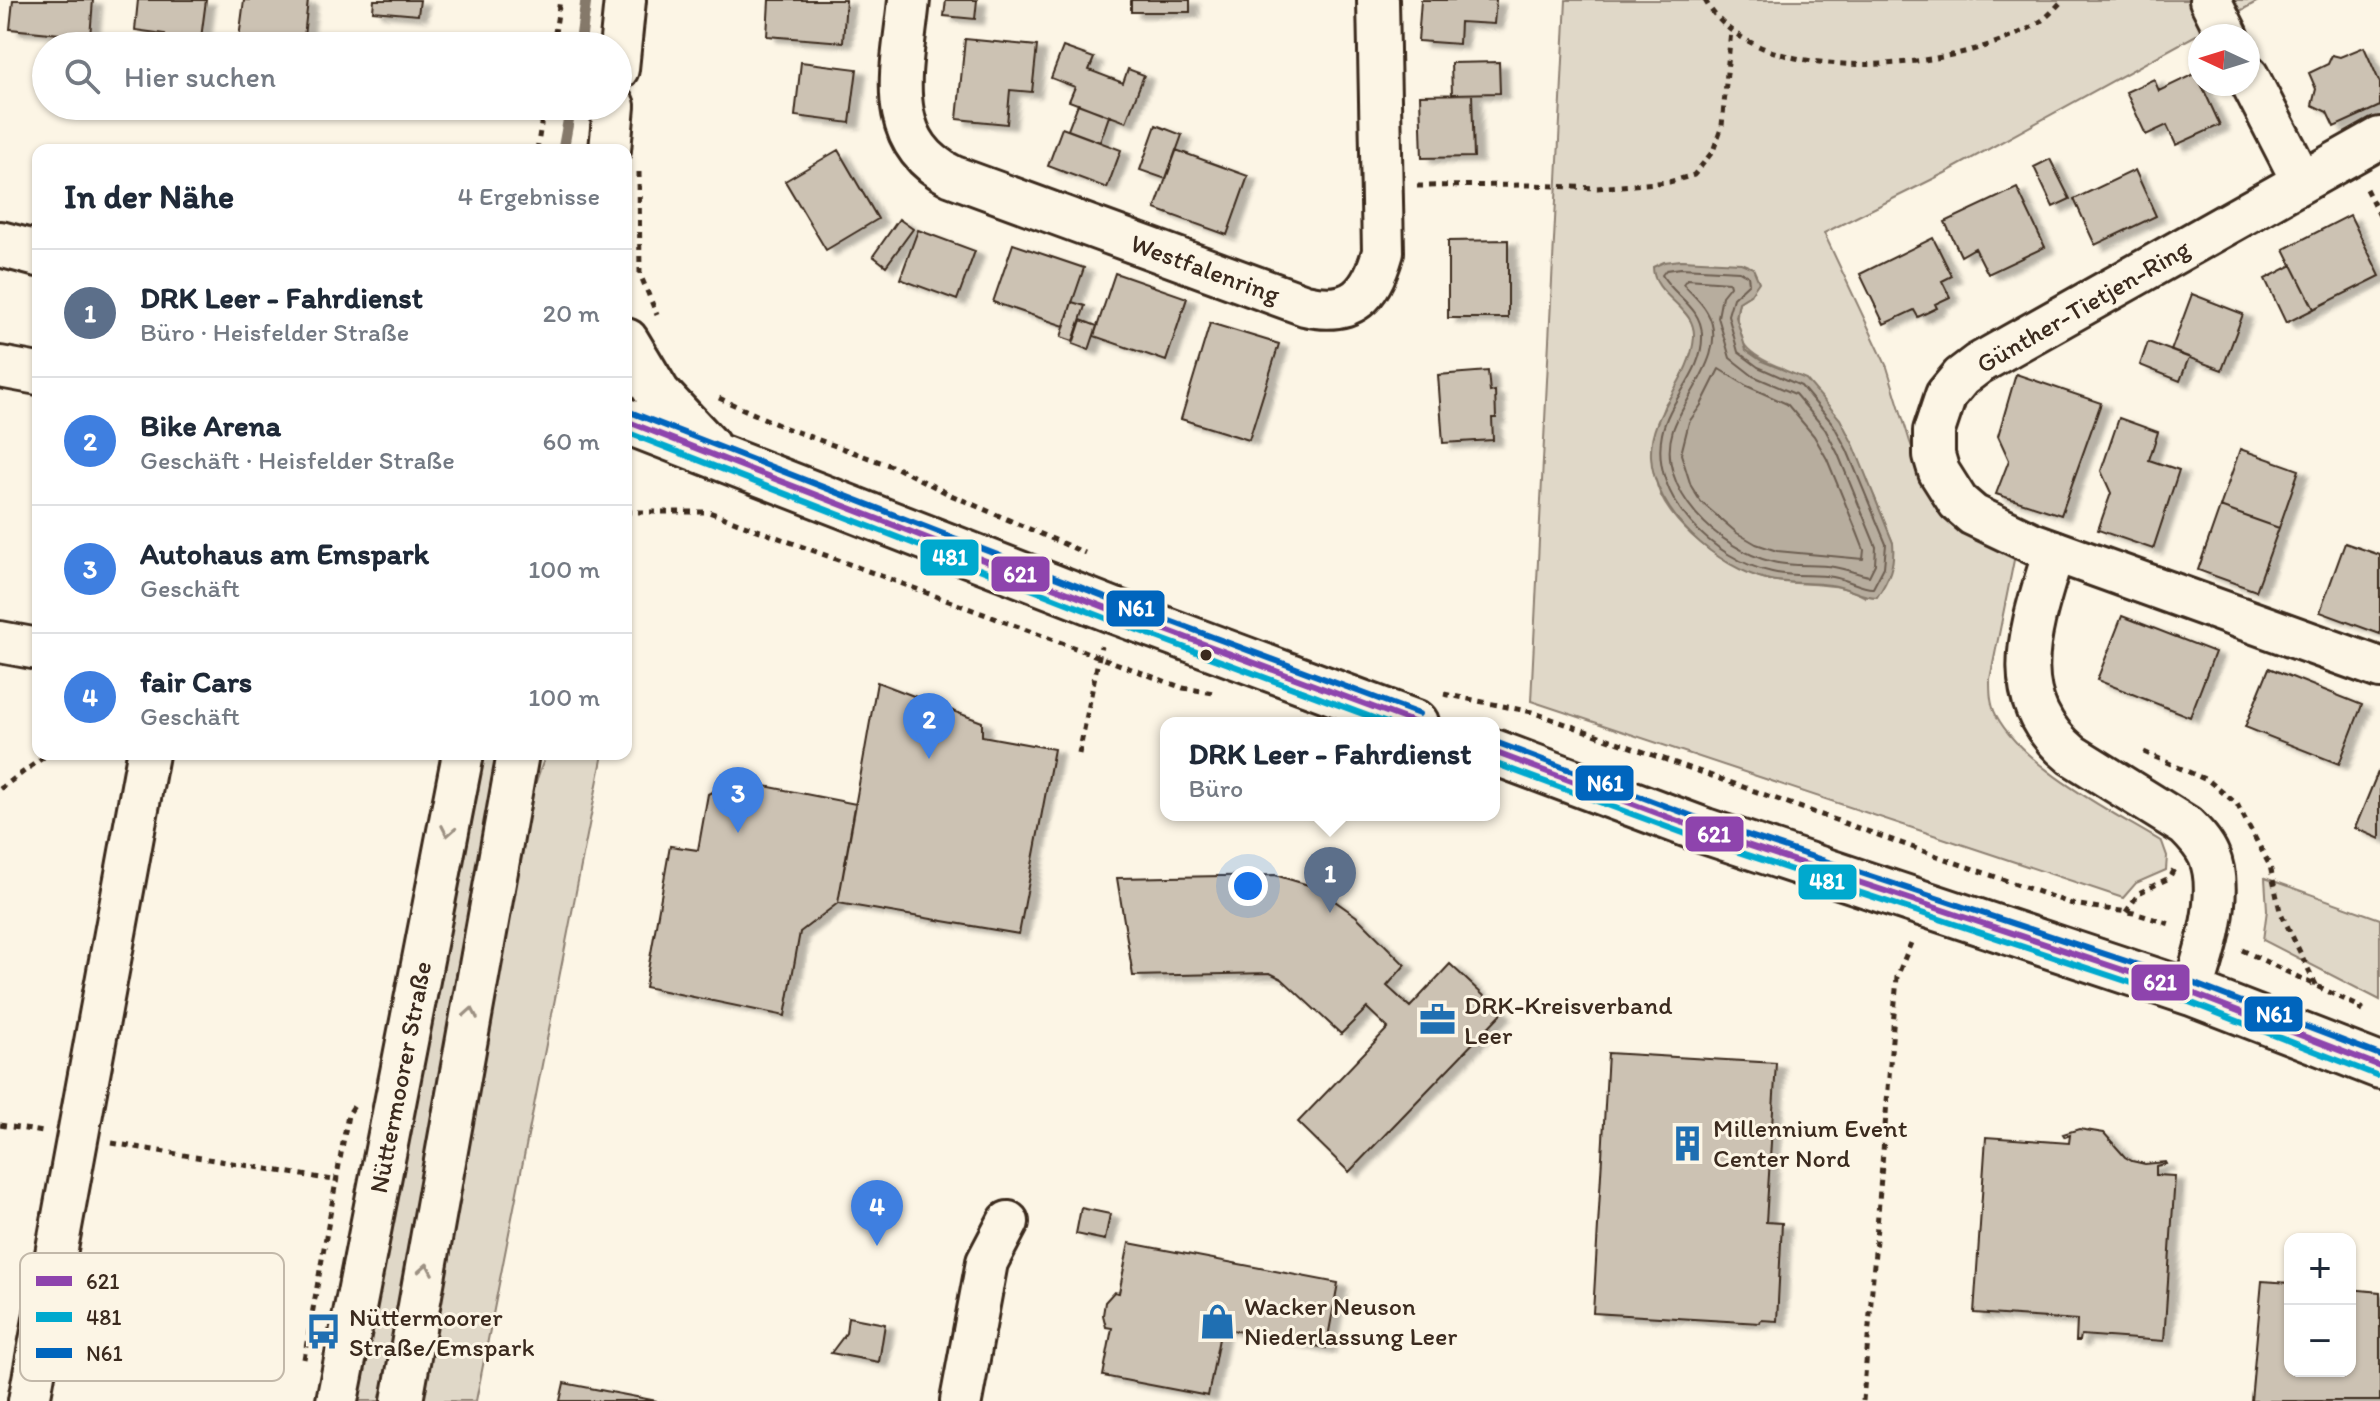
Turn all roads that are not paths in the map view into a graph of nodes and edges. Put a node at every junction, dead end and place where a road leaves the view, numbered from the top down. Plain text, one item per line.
1 (625, 0) edge
2 (909, 0) edge
3 (1378, 0) edge
4 (2210, 0) edge
5 (2222, 24) edge
6 (622, 32) edge
7 (2258, 96) edge
8 (617, 120) edge
9 (2380, 138) edge
10 (623, 144) edge
11 (2302, 181) junction
12 (0, 244) edge
13 (32, 252) edge
14 (642, 328) edge
15 (0, 367) edge
16 (32, 373) edge
17 (632, 423) edge
18 (717, 457) junction
19 (2054, 551) junction
20 (0, 642) edge
21 (32, 648) edge
22 (2380, 668) edge
23 (1428, 708) edge
24 (1500, 754) edge
25 (147, 760) edge
26 (462, 760) edge
27 (517, 760) edge
28 (2192, 993) junction
29 (2362, 1059) edge
30 (1008, 1222) dead end
31 (56, 1253) edge
32 (33, 1381) edge
33 (29, 1401) edge
34 (336, 1401) edge
35 (402, 1401) edge
36 (961, 1401) edge

1 - 6 street
2 - 3 street, Westfalenring
4 - 5 street
7 - 11 street
8 - 10 street
9 - 11 street, Günther-Tietjen-Ring
11 - 19 street, Günther-Tietjen-Ring
12 - 13 main road
14 - 18 main road
15 - 16 street
17 - 18 main road
18 - 23 main road
19 - 22 street, Günther-Tietjen-Ring
19 - 28 street
20 - 21 street
24 - 28 main road
25 - 31 street
26 -> 34 street, Nüttermoorer Straße
35 -> 27 street
28 - 29 main road
30 - 36 street
32 - 33 street

